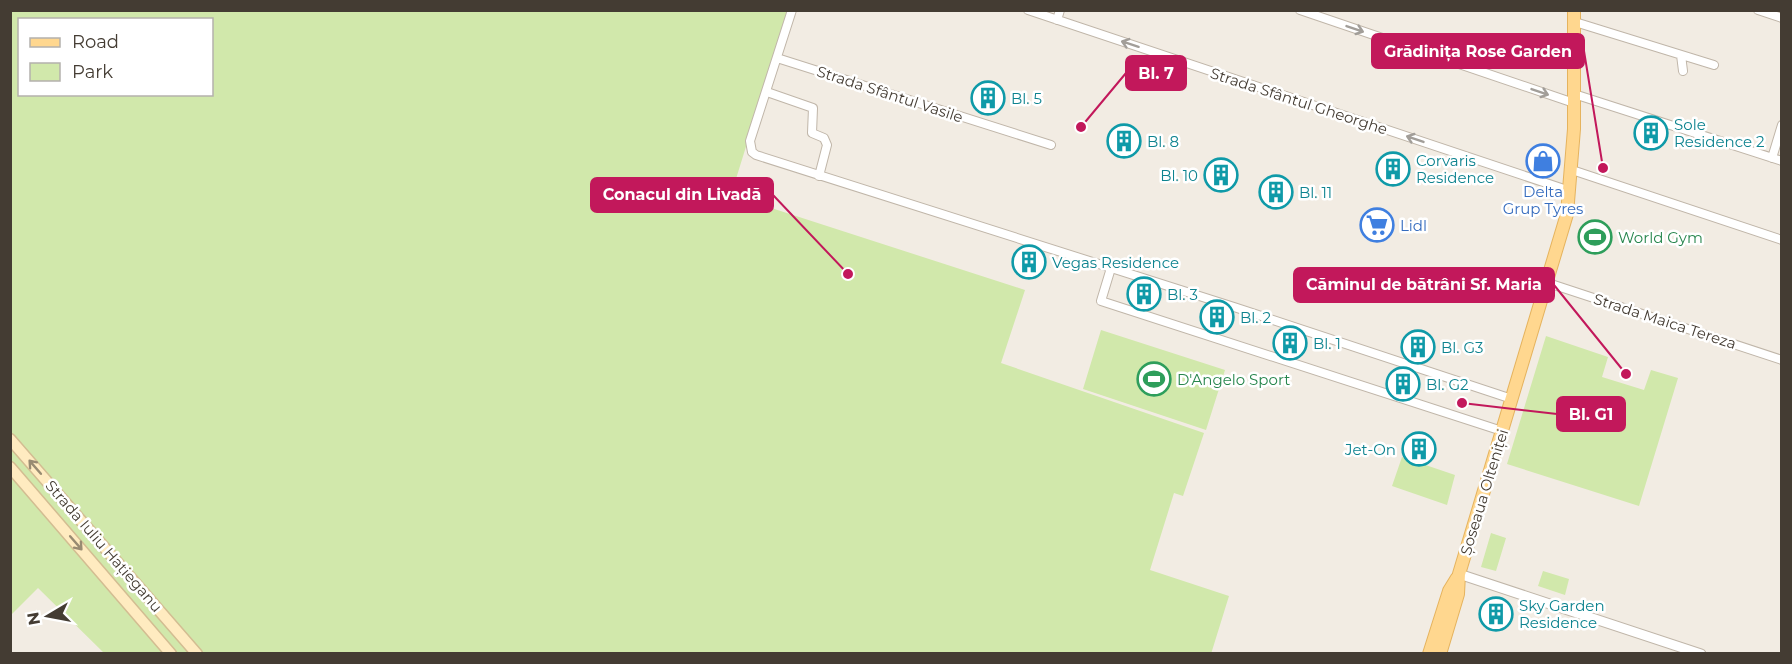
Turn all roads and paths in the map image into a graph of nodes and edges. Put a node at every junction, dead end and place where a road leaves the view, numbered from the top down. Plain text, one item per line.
1 (792, 10) edge
2 (1028, 10) edge
3 (1060, 10) edge
4 (1300, 10) edge
5 (1758, 10) edge
6 (1574, 16) edge
7 (1782, 18) edge
8 (1057, 20) junction
9 (1681, 55) junction
10 (777, 58) junction
11 (1714, 65) dead end
12 (1683, 71) dead end
13 (766, 92) junction
14 (1574, 99) junction
15 (1782, 125) edge
16 (1051, 146) dead end
17 (1772, 158) junction
18 (1782, 161) edge
19 (1572, 170) junction
20 (819, 176) junction
21 (1570, 191) junction
22 (1782, 240) edge
23 (1111, 268) junction
24 (1548, 283) junction
25 (1782, 360) edge
26 (1512, 399) junction
27 (1502, 431) junction
28 (10, 439) edge
29 (10, 467) edge
30 (1459, 574) junction
31 (171, 654) edge
32 (197, 654) edge
33 (1429, 654) edge
34 (1440, 654) edge
35 (1701, 654) edge

1 - 10 street
2 - 8 street, Strada Sfântul Gheorghe
3 - 8 street
4 -> 14 street
5 - 7 street
6 - 9 street, Șoseaua Olteniței
6 - 14 main road, Șoseaua Olteniței
21 -> 8 street, Strada Sfântul Gheorghe
9 - 11 street, Șoseaua Olteniței
9 - 12 street
10 - 13 street
10 - 16 street, Strada Sfântul Vasile
13 - 20 street
13 - 20 street
14 - 17 street
14 - 19 main road, Șoseaua Olteniței
15 - 17 street
17 - 18 street
19 - 21 main road, Șoseaua Olteniței
19 - 22 street
20 - 23 street
21 - 24 main road, Șoseaua Olteniței
23 - 26 street
23 - 27 street
24 - 25 street, Strada Maica Tereza
24 - 26 main road, Șoseaua Olteniței
26 - 27 main road, Șoseaua Olteniței
27 - 30 main road, Șoseaua Olteniței
32 -> 28 main road, Strada Iuliu Hațieganu
29 -> 31 main road, Strada Iuliu Hațieganu
30 - 33 main road, Șoseaua Olteniței
30 - 34 main road, Șoseaua Olteniței
30 - 35 street

